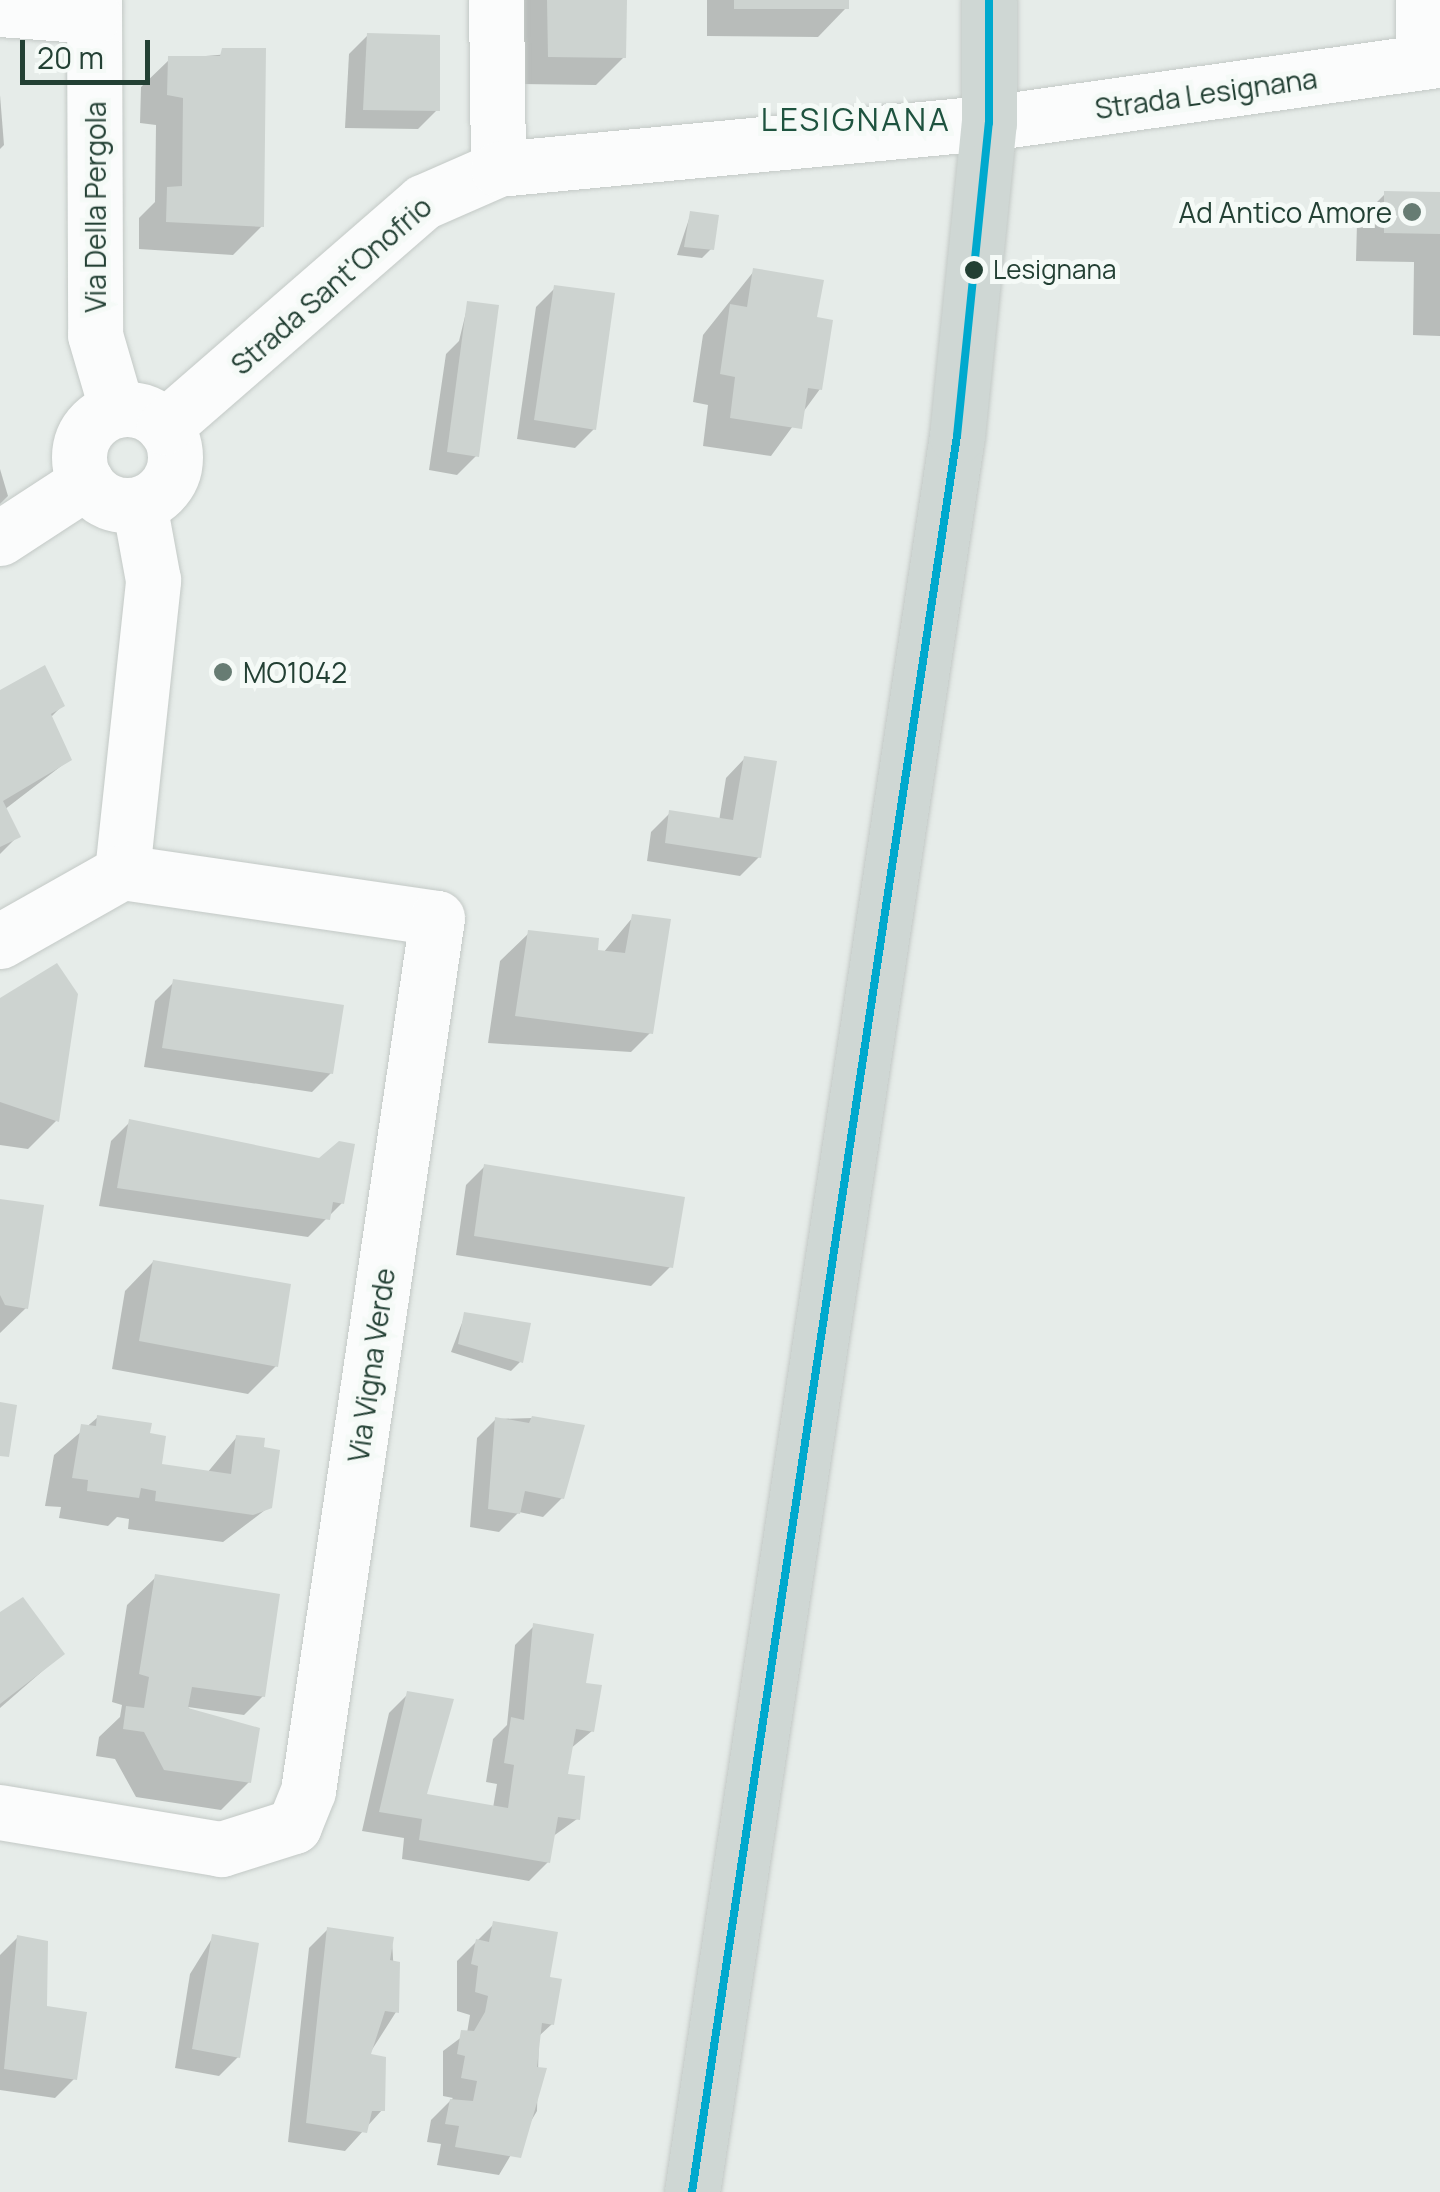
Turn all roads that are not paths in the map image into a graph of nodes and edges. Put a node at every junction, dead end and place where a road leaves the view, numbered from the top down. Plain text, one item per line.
1 (496, 0) edge
2 (989, 0) edge
3 (1423, 0) edge
4 (94, 8) edge
5 (0, 9) edge
6 (1432, 61) edge
7 (989, 123) junction
8 (498, 169) junction
9 (141, 419) junction
10 (86, 482) junction
11 (139, 504) junction
12 (0, 538) edge
13 (122, 872) junction
14 (0, 942) edge
15 (0, 1812) edge
16 (692, 2192) edge

1 - 8 street
2 - 7 main road
3 - 6 street, Strada Lesignana
4 - 5 street
4 - 9 street, Via Della Pergola
6 - 7 street, Strada Lesignana
7 - 8 street, Strada Sant'Onofrio
7 - 16 main road
8 - 9 street, Strada Sant'Onofrio
9 - 10 street
9 - 11 street
10 - 11 street
10 - 12 street
11 - 13 street
13 - 14 street
13 - 15 street, Via Vigna Verde

